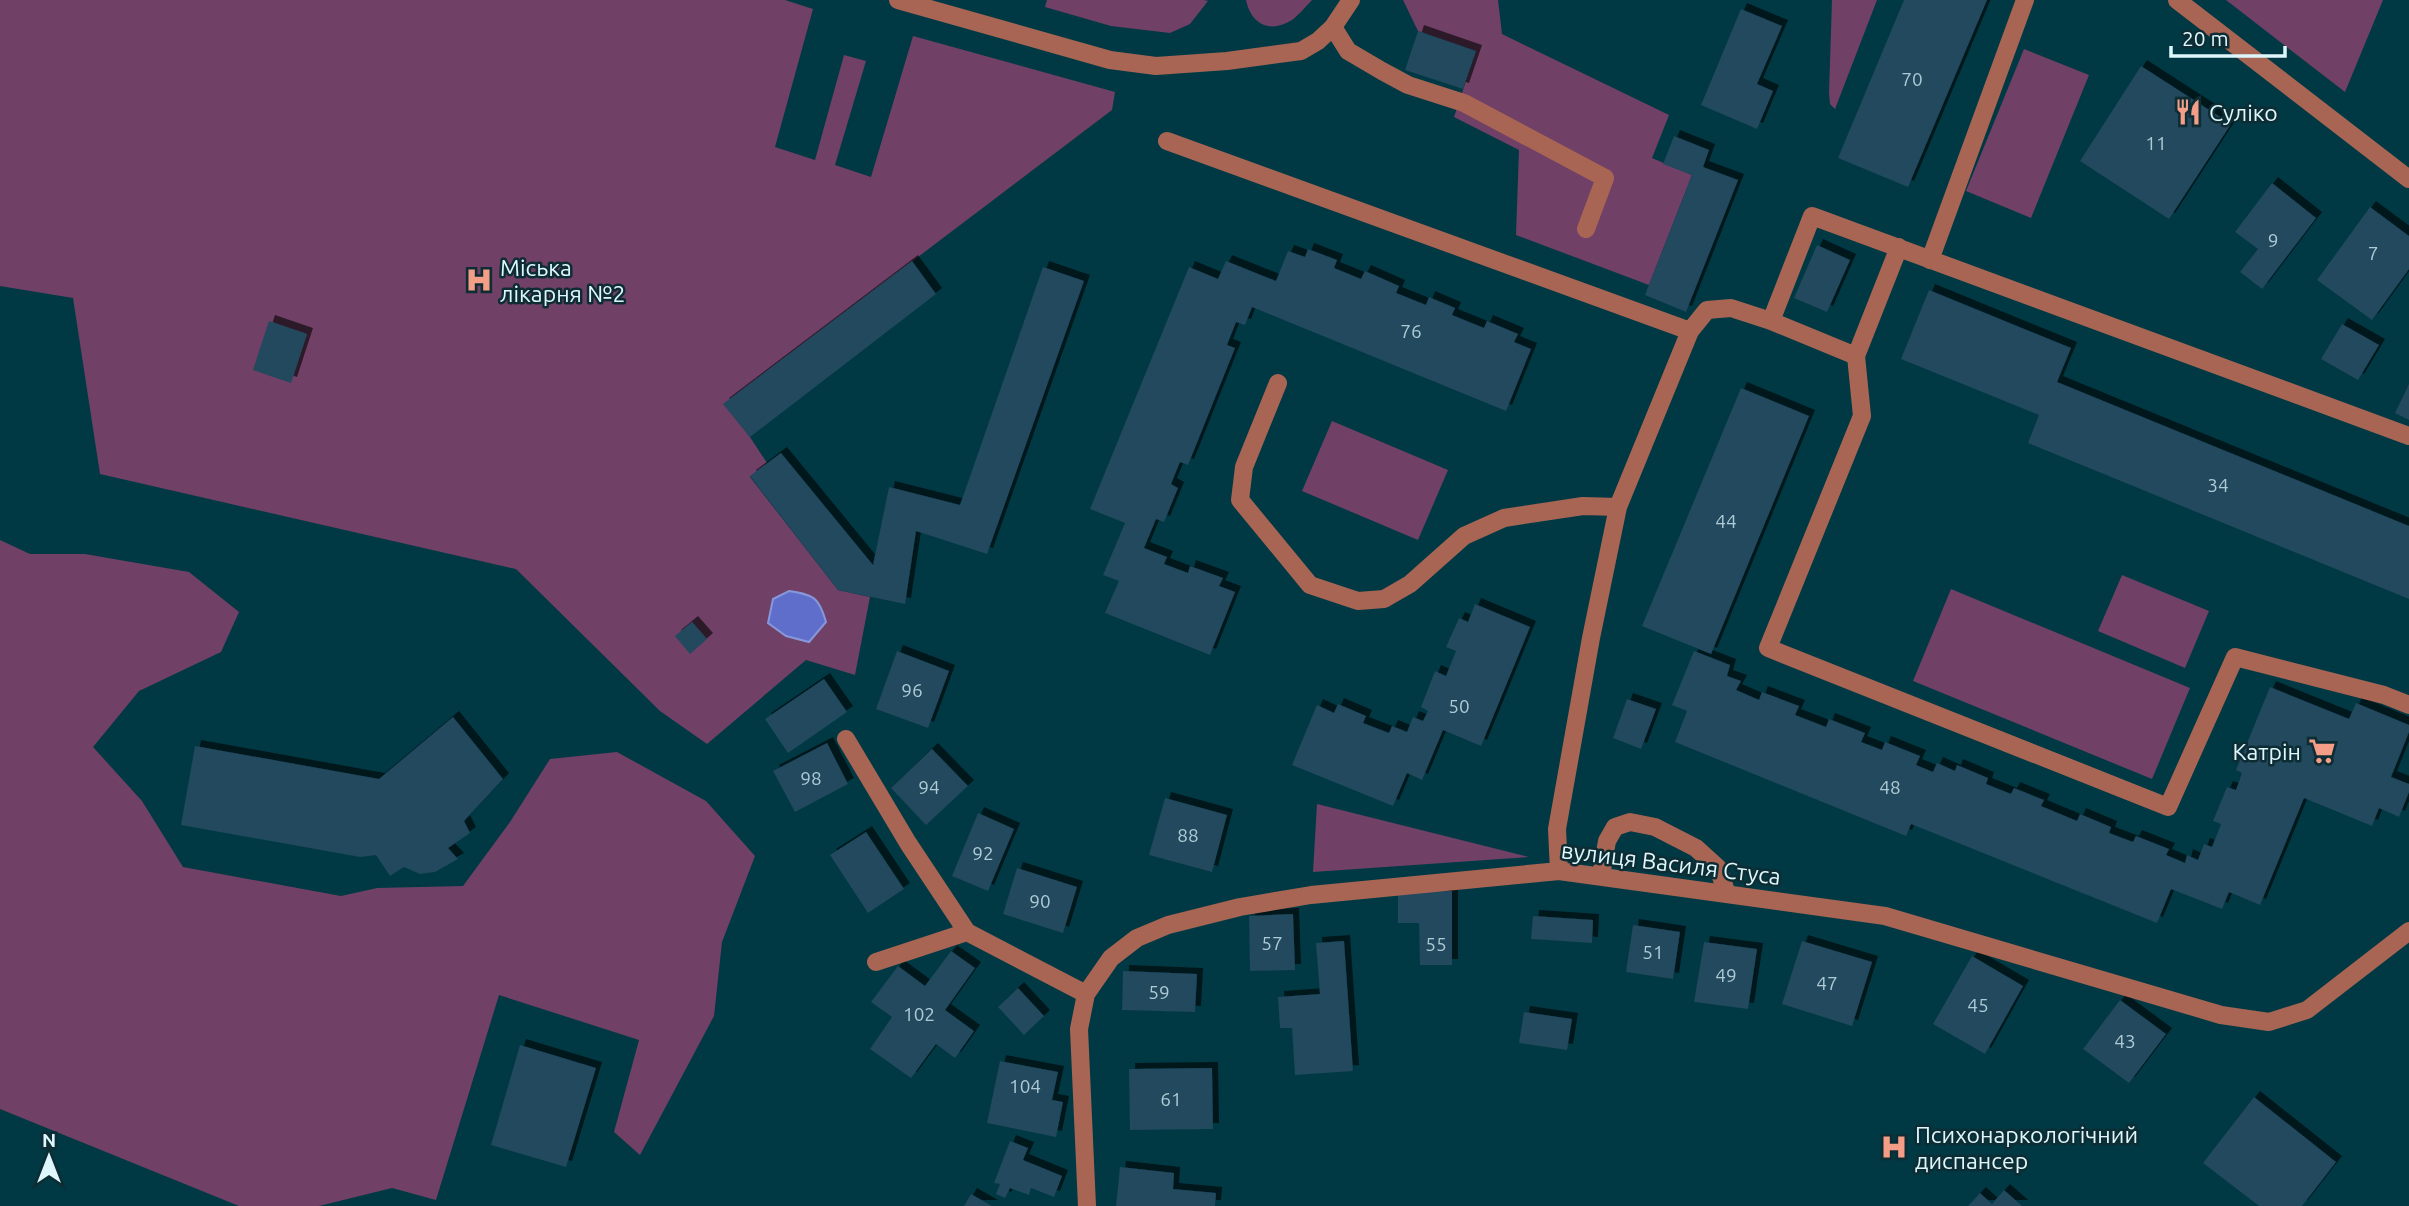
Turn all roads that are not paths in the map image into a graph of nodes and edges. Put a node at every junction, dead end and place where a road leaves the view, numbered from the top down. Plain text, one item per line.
1 (898, 0) edge
2 (1351, 0) edge
3 (2025, 0) edge
4 (2177, 0) edge
5 (1333, 27) junction
6 (1167, 141) dead end
7 (2409, 179) edge
8 (1586, 229) dead end
9 (1899, 247) junction
10 (1930, 260) junction
11 (1771, 321) junction
12 (1690, 331) junction
13 (1856, 356) junction
14 (1278, 383) dead end
15 (2409, 436) edge
16 (1618, 507) junction
17 (2409, 705) edge
18 (846, 738) dead end
19 (1559, 871) junction
20 (1601, 876) junction
21 (1727, 894) junction
22 (967, 932) junction
23 (2408, 932) edge
24 (876, 961) dead end
25 (1086, 994) junction
26 (1087, 1206) edge

1 - 5 street
2 - 5 street
3 - 10 street
4 - 7 street
5 - 8 street
6 - 12 street
9 - 10 street
9 - 11 street
9 - 13 street
10 - 15 street
11 - 12 street
11 - 13 street
12 - 16 street
13 - 17 street
14 - 16 street
16 - 19 street
18 - 22 street
19 - 20 street, вулиця Василя Стуса
19 - 25 street, вулиця Василя Стуса
20 - 21 street, вулиця Василя Стуса
20 - 21 street
21 - 23 street, вулиця Василя Стуса
22 - 24 street
22 - 25 street
25 - 26 street, вулиця Василя Стуса

